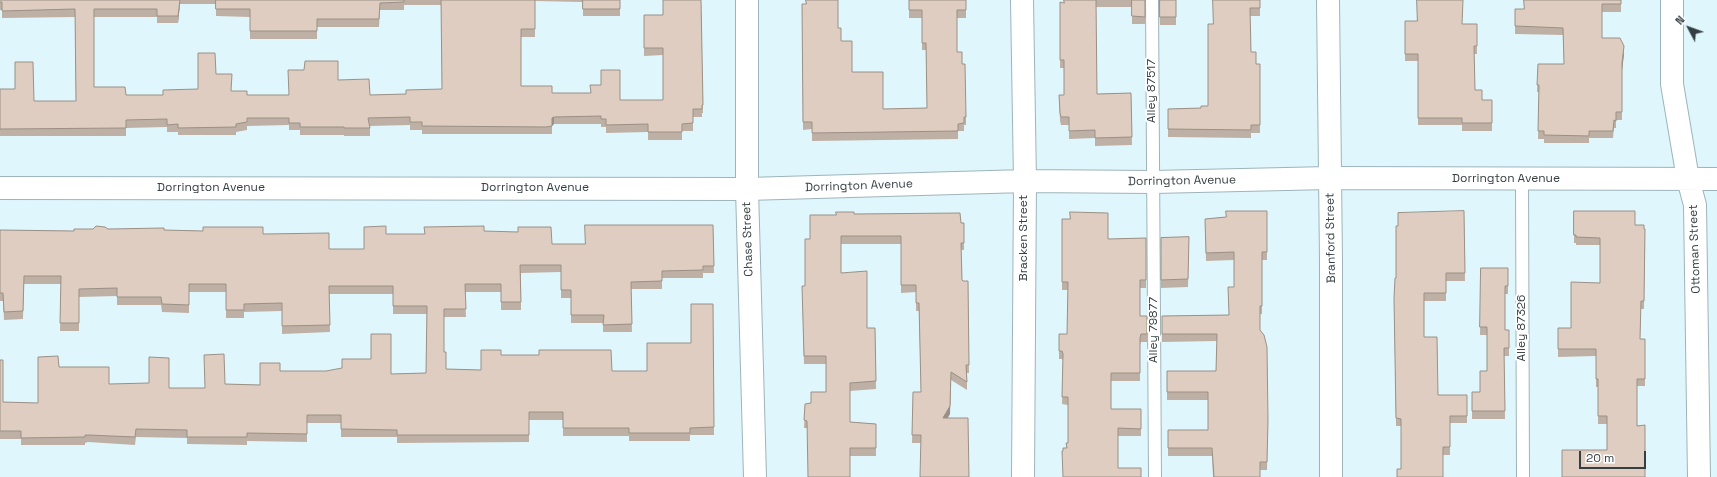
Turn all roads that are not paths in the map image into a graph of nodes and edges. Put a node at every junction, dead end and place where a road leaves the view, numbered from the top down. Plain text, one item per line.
1 (747, 0) edge
2 (1022, 0) edge
3 (1152, 0) edge
4 (1328, 0) edge
5 (1672, 0) edge
6 (1330, 178) junction
7 (1522, 179) junction
8 (1688, 179) junction
9 (1717, 179) edge
10 (1025, 181) junction
11 (1153, 182) junction
12 (0, 188) edge
13 (747, 189) junction
14 (756, 477) edge
15 (1023, 477) edge
16 (1155, 477) edge
17 (1331, 477) edge
18 (1523, 477) edge
19 (1699, 477) edge

1 - 13 street, Chase Street
2 - 10 street, Bracken Street
3 - 11 lane, Alley 87517
4 - 6 street, Branford Street
5 - 8 street, Ottoman Street
6 - 7 street, Dorrington Avenue
6 - 11 street, Dorrington Avenue
6 - 17 street, Branford Street
7 - 8 street, Dorrington Avenue
7 - 18 lane, Alley 87326
8 - 9 street, Dorrington Avenue
8 - 19 street, Ottoman Street
10 - 11 street, Dorrington Avenue
10 - 13 street, Dorrington Avenue
10 - 15 street, Bracken Street
11 - 16 lane, Alley 79877
12 - 13 street, Dorrington Avenue
13 - 14 street, Chase Street

